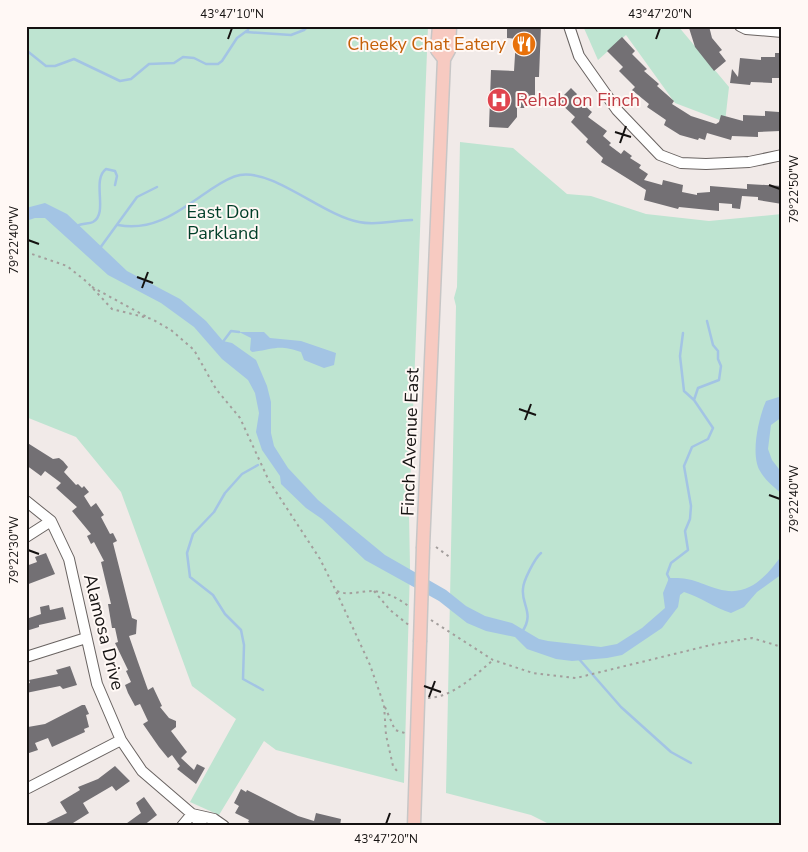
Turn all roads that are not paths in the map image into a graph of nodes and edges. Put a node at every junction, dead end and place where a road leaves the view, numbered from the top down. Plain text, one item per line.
1 (439, 26) edge
2 (450, 26) edge
3 (569, 26) edge
4 (740, 26) edge
5 (782, 32) edge
6 (444, 59) junction
7 (782, 155) edge
8 (26, 501) edge
9 (51, 521) junction
10 (26, 537) edge
11 (86, 638) junction
12 (26, 657) edge
13 (121, 740) junction
14 (28, 788) dead end
15 (192, 814) junction
16 (182, 826) edge
17 (202, 826) edge
18 (224, 826) edge
19 (414, 826) edge

1 - 6 main road, Finch Avenue East
2 - 6 main road, Finch Avenue East
3 - 7 street
4 - 5 street
6 - 19 main road, Finch Avenue East, bridge
8 - 9 street, Alamosa Drive
9 - 10 street
9 - 11 street, Alamosa Drive
11 - 12 street
11 - 13 street, Alamosa Drive
13 - 14 street
13 - 15 street, Alamosa Drive
15 - 16 street
15 - 17 street, Alamosa Drive
15 - 18 street, Alamosa Drive

